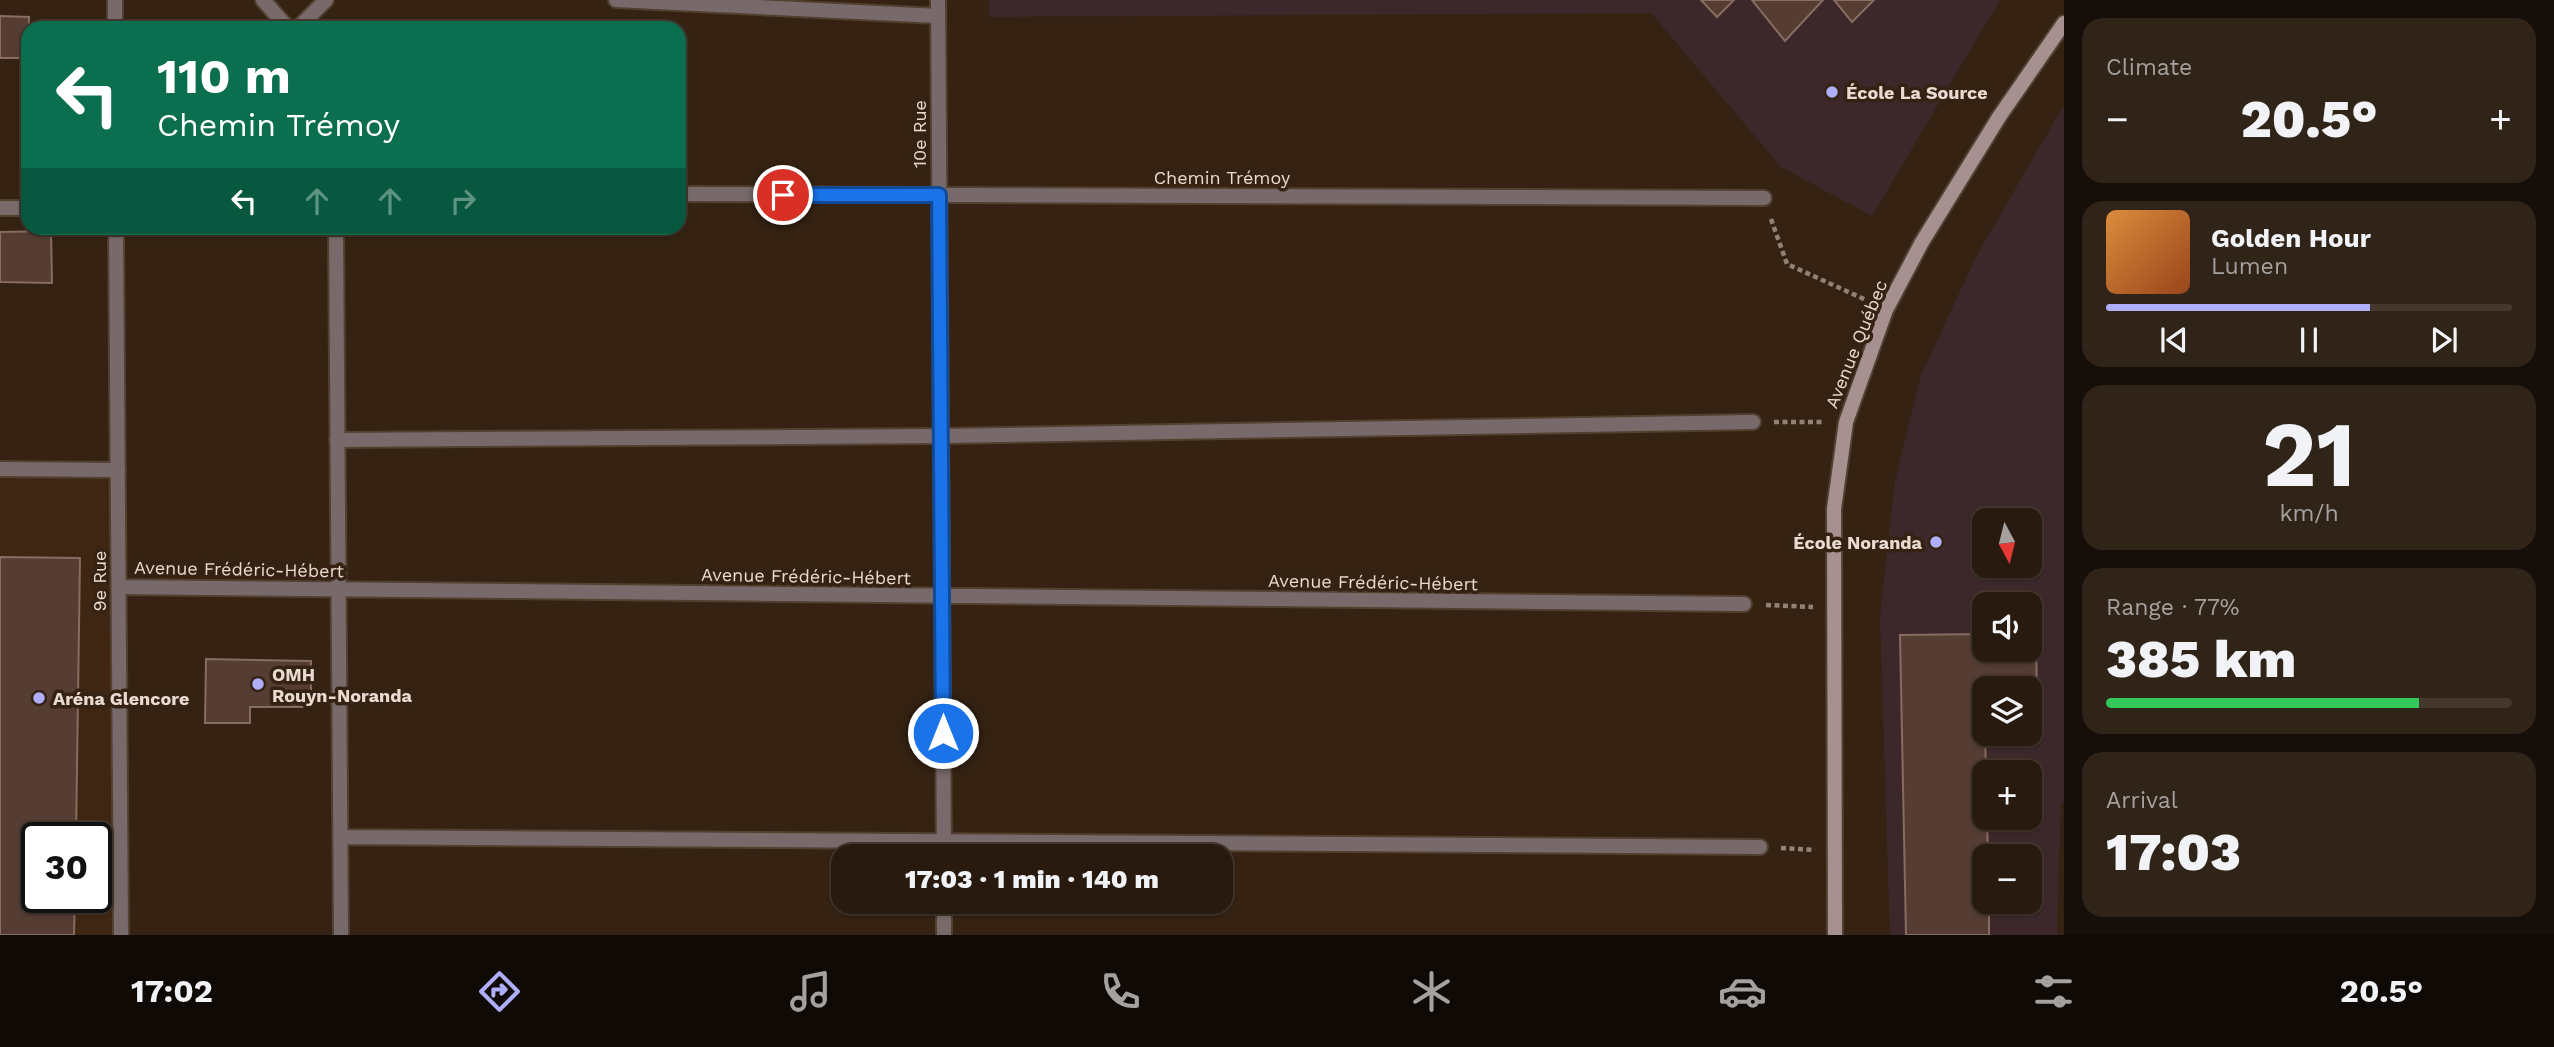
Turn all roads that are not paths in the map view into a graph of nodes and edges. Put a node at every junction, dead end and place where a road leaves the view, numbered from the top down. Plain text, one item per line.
1 (115, 0) edge
2 (263, 0) edge
3 (326, 0) edge
4 (616, 0) edge
5 (938, 0) edge
6 (938, 16) junction
7 (115, 21) edge
8 (282, 21) edge
9 (305, 21) edge
10 (2064, 23) edge
11 (686, 194) edge
12 (939, 195) junction
13 (1764, 198) road end
14 (0, 208) edge
15 (21, 208) edge
16 (116, 235) edge
17 (336, 235) edge
18 (1753, 422) road end
19 (941, 436) junction
20 (337, 440) junction
21 (0, 469) edge
22 (118, 470) junction
23 (119, 587) junction
24 (339, 590) junction
25 (942, 597) junction
26 (1744, 604) road end
27 (340, 837) junction
28 (944, 844) edge
29 (831, 847) edge
30 (1759, 847) road end
31 (1233, 848) edge
32 (944, 914) edge
33 (121, 935) edge
34 (341, 935) edge
35 (944, 935) edge
36 (1835, 935) edge

1 - 7 street
2 - 8 street
3 - 9 street
4 - 6 street
5 - 6 street, 10e Rue
6 - 12 street, 10e Rue
10 - 36 main road, Avenue Québec
11 - 12 street, Chemin Trémoy
12 - 13 street, Chemin Trémoy
12 - 19 street, 10e Rue
14 - 15 street
16 - 22 street, 9e Rue
17 - 20 street
18 - 19 street
19 - 20 street
19 - 25 street, 10e Rue
20 - 24 street
21 - 22 street
22 - 23 street, 9e Rue
23 - 24 street, Avenue Frédéric-Hébert
23 - 33 street, 9e Rue
24 - 25 street, Avenue Frédéric-Hébert
24 - 27 street
25 - 26 street, Avenue Frédéric-Hébert
25 - 28 street, 10e Rue
27 - 29 street
27 - 34 street
30 - 31 street
32 - 35 street

